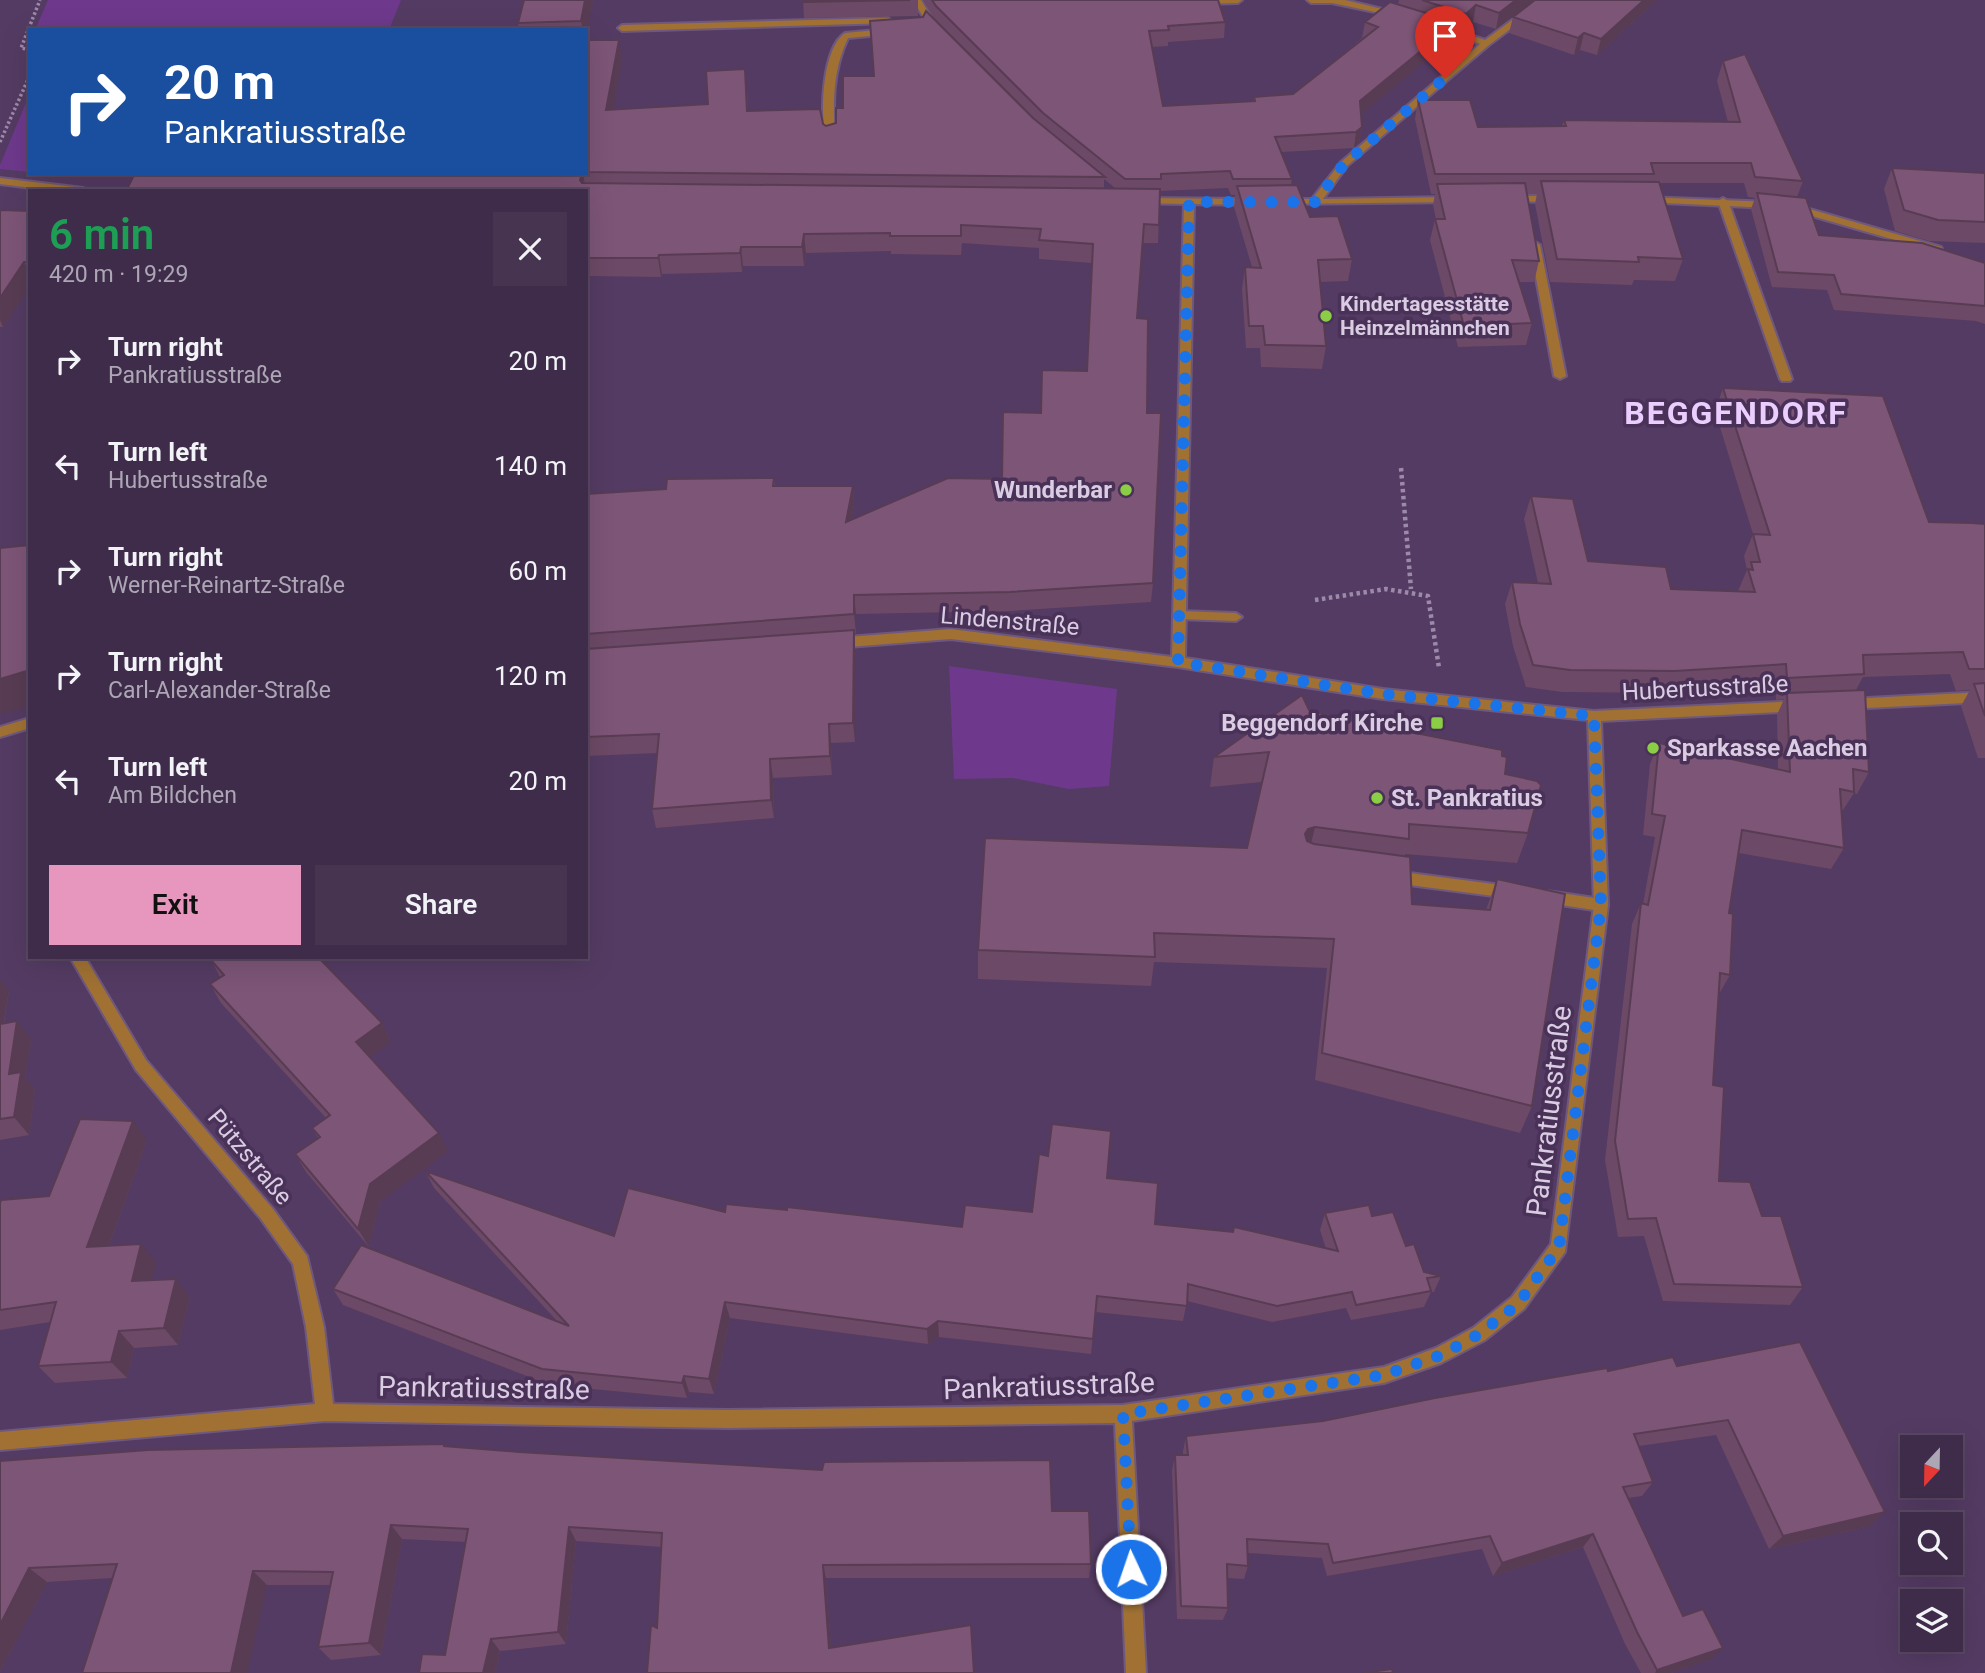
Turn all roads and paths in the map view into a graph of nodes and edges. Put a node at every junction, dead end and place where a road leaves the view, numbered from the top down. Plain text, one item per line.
1 (40, 0) edge
2 (917, 0) edge
3 (1238, 0) edge
4 (1311, 0) edge
5 (1545, 0) edge
6 (1188, 1) edge
7 (1416, 19) edge
8 (914, 21) edge
9 (1428, 23) edge
10 (926, 25) junction
11 (29, 28) edge
12 (622, 28) dead end
13 (28, 30) edge
14 (939, 33) edge
15 (1486, 43) junction
16 (28, 50) edge
17 (28, 79) edge
18 (830, 140) edge
19 (0, 142) edge
20 (0, 181) edge
21 (66, 189) edge
22 (1527, 199) junction
23 (1566, 199) edge
24 (1632, 199) edge
25 (1460, 200) edge
26 (1500, 200) edge
27 (1133, 201) edge
28 (1723, 201) junction
29 (1189, 202) junction
30 (1315, 202) junction
31 (1529, 213) edge
32 (1532, 226) edge
33 (1951, 253) edge
34 (1560, 376) dead end
35 (1786, 379) dead end
36 (1401, 468) dead end
37 (1410, 589) junction
38 (1315, 600) dead end
39 (1179, 615) junction
40 (1236, 617) dead end
41 (816, 645) edge
42 (1178, 662) junction
43 (1985, 697) edge
44 (1444, 700) junction
45 (1594, 716) junction
46 (28, 724) edge
47 (0, 732) edge
48 (1374, 874) edge
49 (1601, 905) junction
50 (78, 959) edge
51 (325, 1412) junction
52 (1123, 1414) junction
53 (0, 1441) edge
54 (1136, 1673) edge

1 - 11 path
2 - 10 street
3 - 6 street
4 - 7 street
5 - 15 street
8 - 10 street
9 - 15 street
10 - 14 street
12 - 18 street
13 - 16 path
15 - 30 street
17 - 19 path
20 - 21 street
22 - 23 street
22 - 26 street
22 - 31 street
24 - 28 street
25 - 30 street
27 - 29 street
28 - 33 street
28 - 35 street
29 - 30 street
29 - 39 street
32 - 34 street
36 - 37 path
37 - 38 path
37 - 44 path
39 - 40 street
39 - 42 street
41 - 42 street, Lindenstraße
42 - 44 street, Hubertusstraße
43 - 45 street, Hubertusstraße
44 - 45 street, Hubertusstraße
45 - 49 street, Pankratiusstraße
46 - 47 street
48 - 49 street
49 - 52 street, Pankratiusstraße
50 - 51 street, Pützstraße
51 - 52 street, Pankratiusstraße
51 - 53 street, Pankratiusstraße
52 - 54 street

